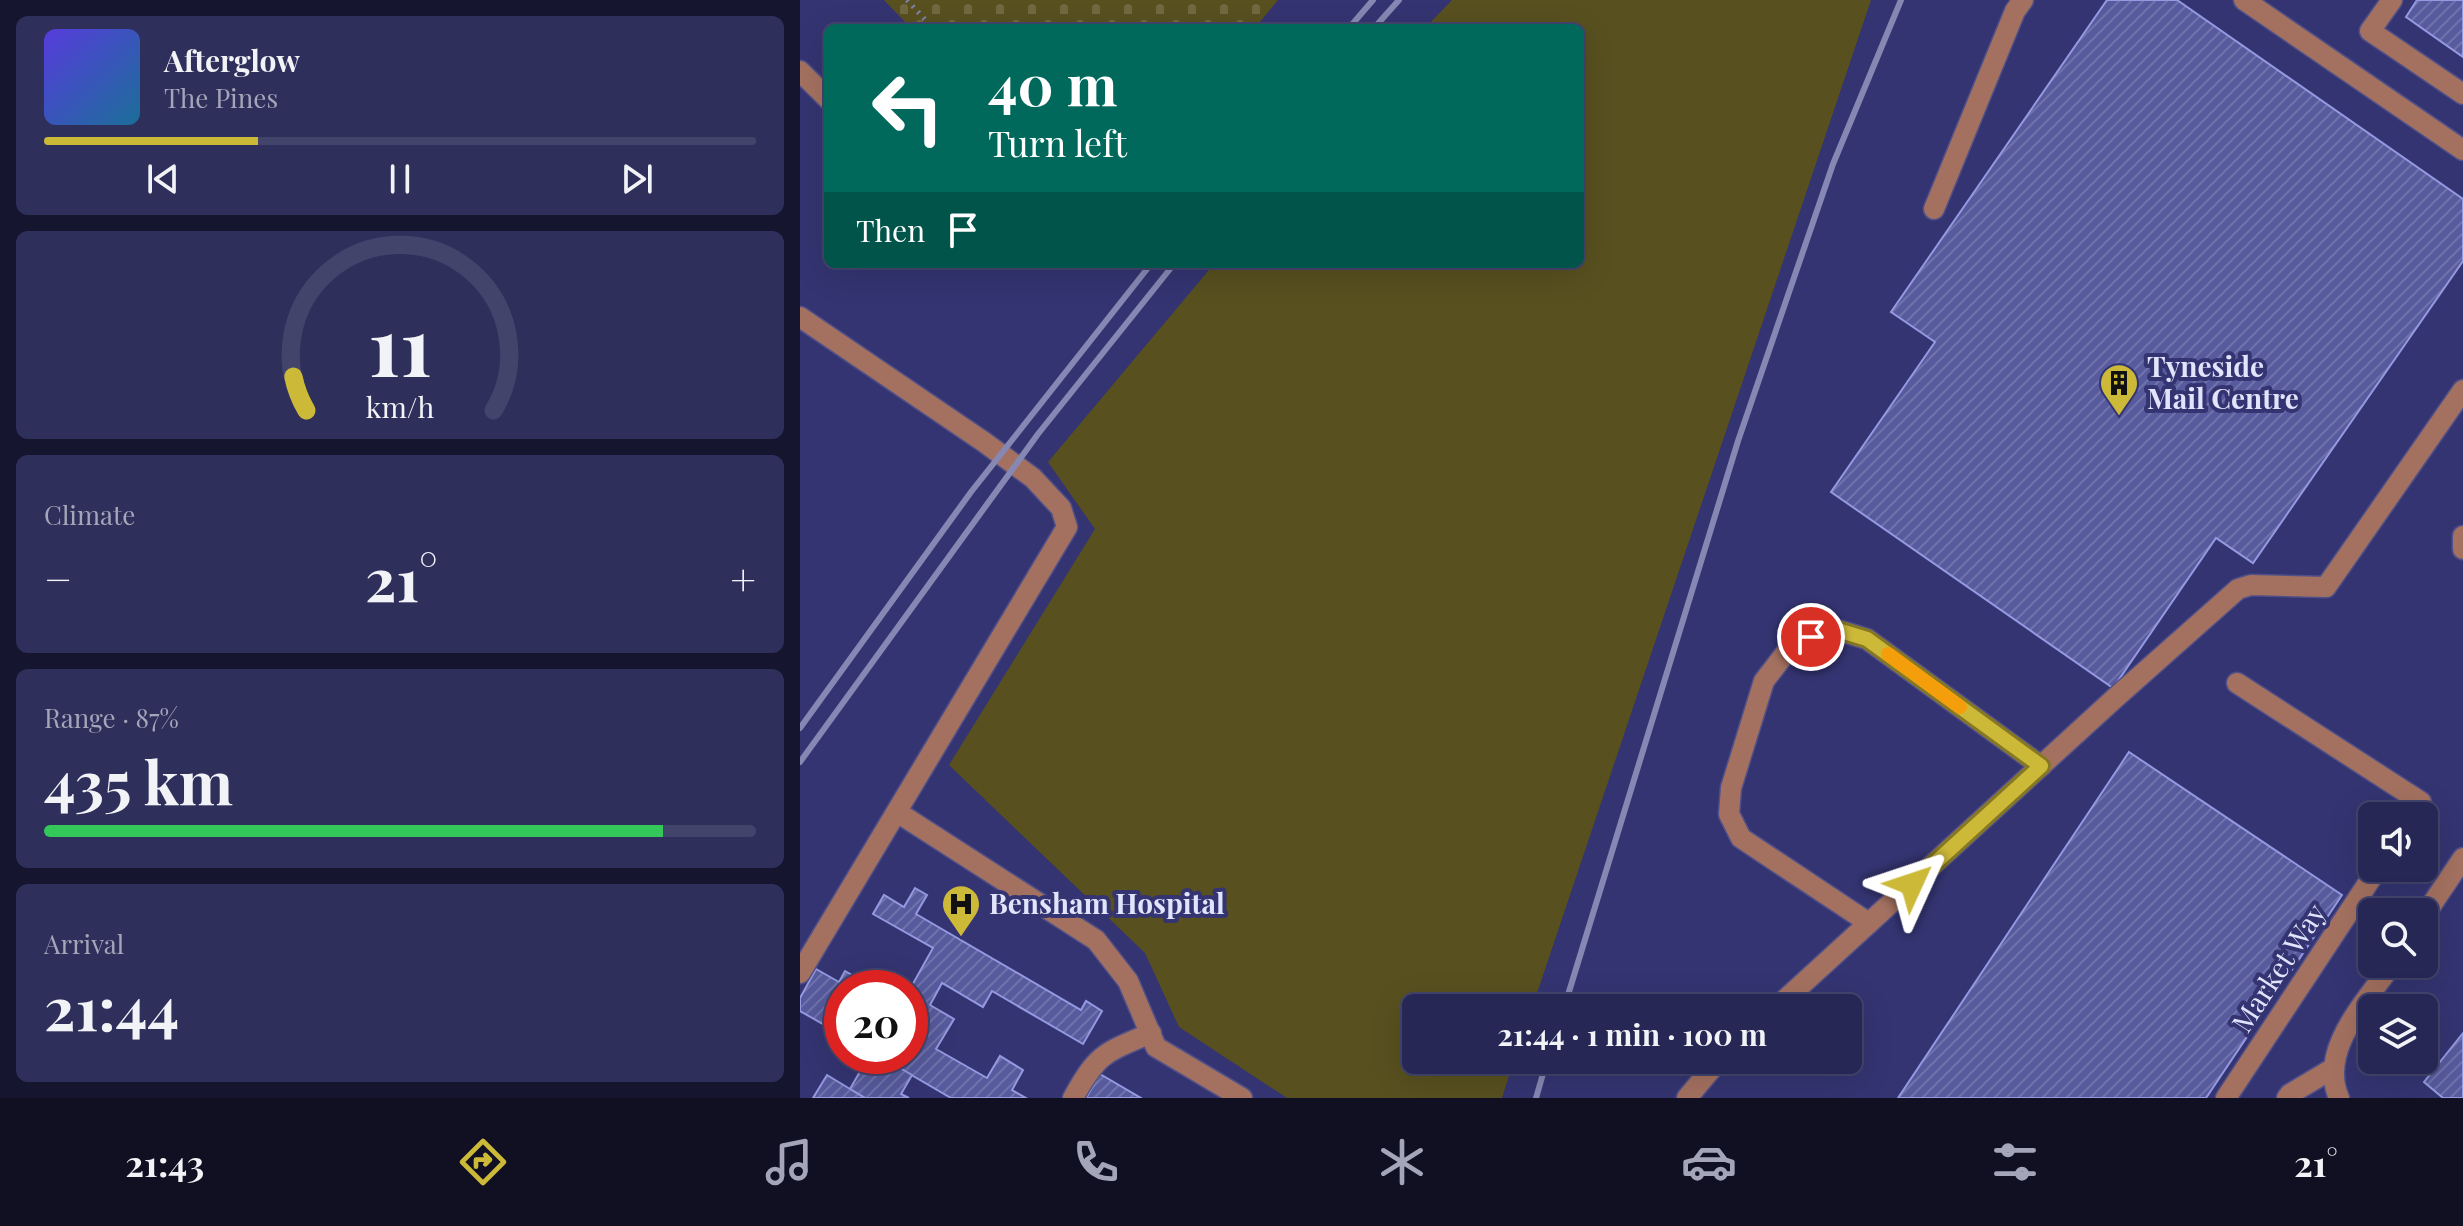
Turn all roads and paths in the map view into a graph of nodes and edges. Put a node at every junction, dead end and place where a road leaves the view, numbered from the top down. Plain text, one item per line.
1 (907, 0) edge
2 (2023, 0) edge
3 (2244, 0) edge
4 (2392, 0) edge
5 (2266, 6) edge
6 (929, 24) edge
7 (800, 71) edge
8 (2463, 94) edge
9 (824, 95) edge
10 (2463, 150) edge
11 (1934, 209) dead end
12 (801, 321) edge
13 (2463, 390) edge
14 (2463, 536) edge
15 (2463, 549) edge
16 (2237, 683) dead end
17 (2041, 766) junction
18 (2421, 802) edge
19 (897, 812) junction
20 (2463, 858) edge
21 (2369, 882) edge
22 (2436, 898) edge
23 (1869, 923) junction
24 (800, 973) edge
25 (2383, 978) edge
26 (1791, 994) edge
27 (1151, 1033) junction
28 (2332, 1069) junction
29 (1707, 1074) edge
30 (1073, 1098) edge
31 (1242, 1098) edge
32 (1687, 1098) edge
33 (2226, 1098) edge
34 (2287, 1098) edge
35 (2339, 1098) edge

1 - 6 path
2 - 11 street
3 - 5 street
4 - 8 street
5 - 10 street
7 - 9 street
12 - 19 street
13 - 17 street
14 - 15 street
16 - 18 street
17 - 23 street
17 - 23 street
19 - 24 street
19 - 27 street
20 - 22 street
21 - 33 street, Market Way
23 - 26 street
25 - 28 street
27 - 30 street
27 - 31 street
28 - 34 street
28 - 35 street
29 - 32 street

